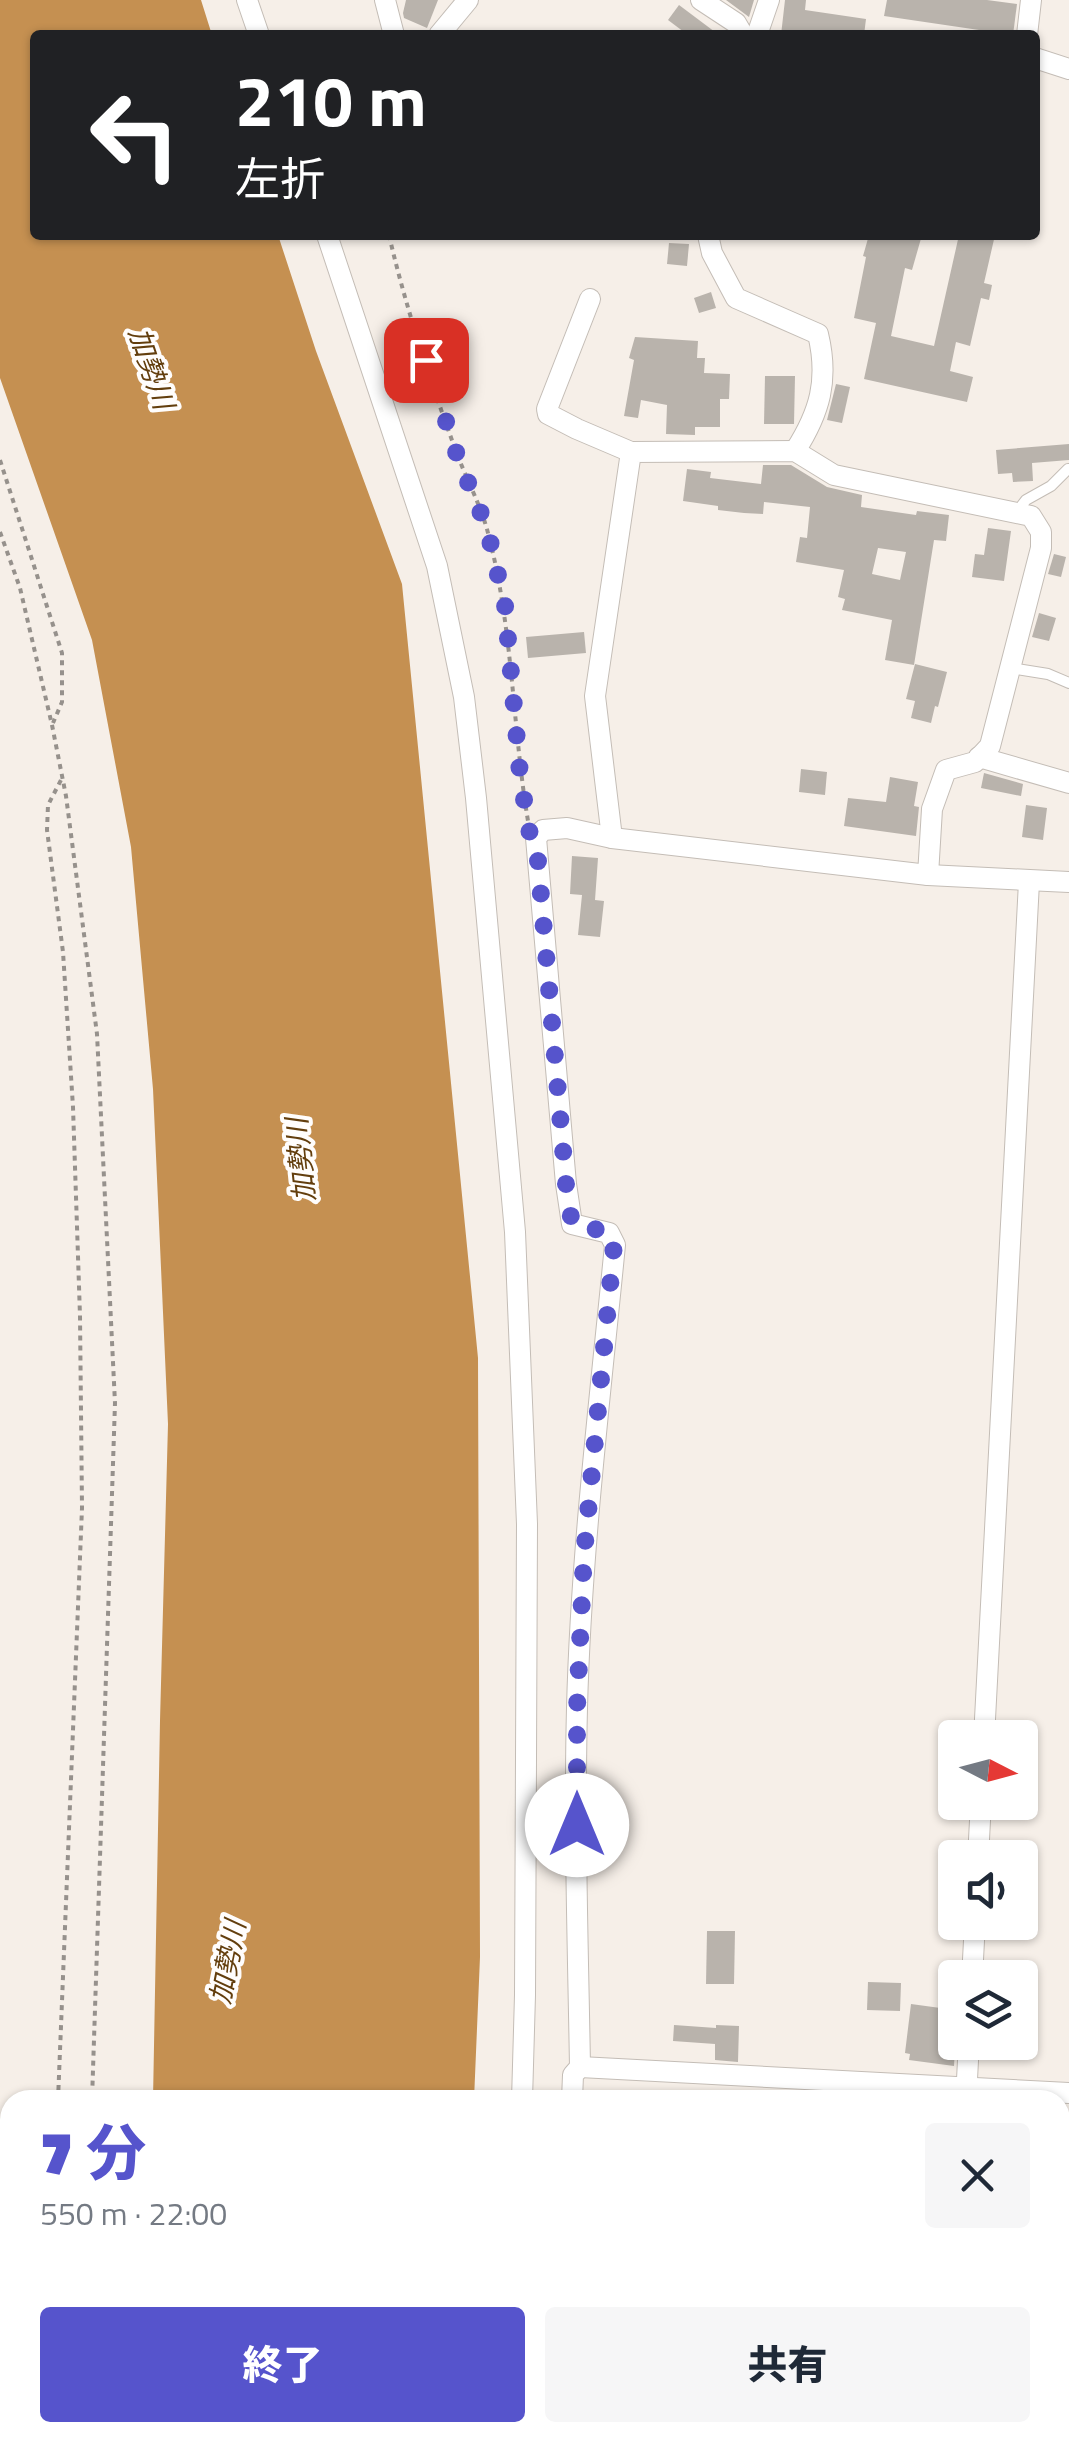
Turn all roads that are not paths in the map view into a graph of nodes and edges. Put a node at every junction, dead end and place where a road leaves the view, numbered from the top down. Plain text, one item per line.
1 (247, 0) edge
2 (385, 0) edge
3 (468, 0) edge
4 (702, 0) edge
5 (769, 0) edge
6 (1031, 0) edge
7 (257, 30) edge
8 (393, 30) edge
9 (443, 30) edge
10 (740, 30) edge
11 (758, 30) edge
12 (1028, 30) edge
13 (1040, 60) edge
14 (1069, 70) edge
15 (329, 240) edge
16 (709, 240) edge
17 (590, 299) dead end
18 (795, 451) junction
19 (631, 452) junction
20 (1068, 470) edge
21 (1016, 513) junction
22 (1012, 668) junction
23 (1069, 683) edge
24 (979, 757) junction
25 (1069, 782) edge
26 (612, 838) junction
27 (928, 875) junction
28 (1029, 882) junction
29 (1069, 882) edge
30 (985, 1720) edge
31 (968, 2060) edge
32 (577, 2071) junction
33 (522, 2090) edge
34 (562, 2090) edge
35 (574, 2090) edge
36 (898, 2090) edge
37 (966, 2090) edge

1 - 7 street
2 - 8 street
3 - 9 street
4 - 10 street
5 - 11 street
6 - 12 street
13 - 14 street
15 - 33 street
16 - 18 street
17 - 19 street
18 - 19 street
18 - 21 street
19 - 26 street
20 - 21 lane
21 - 22 street
22 - 23 lane
22 - 24 street
24 - 25 street
24 - 27 street
26 - 27 street
26 - 32 street
27 - 28 street
28 - 29 street
28 - 30 street
31 - 37 street
32 - 34 street
32 - 35 street
32 - 36 street

